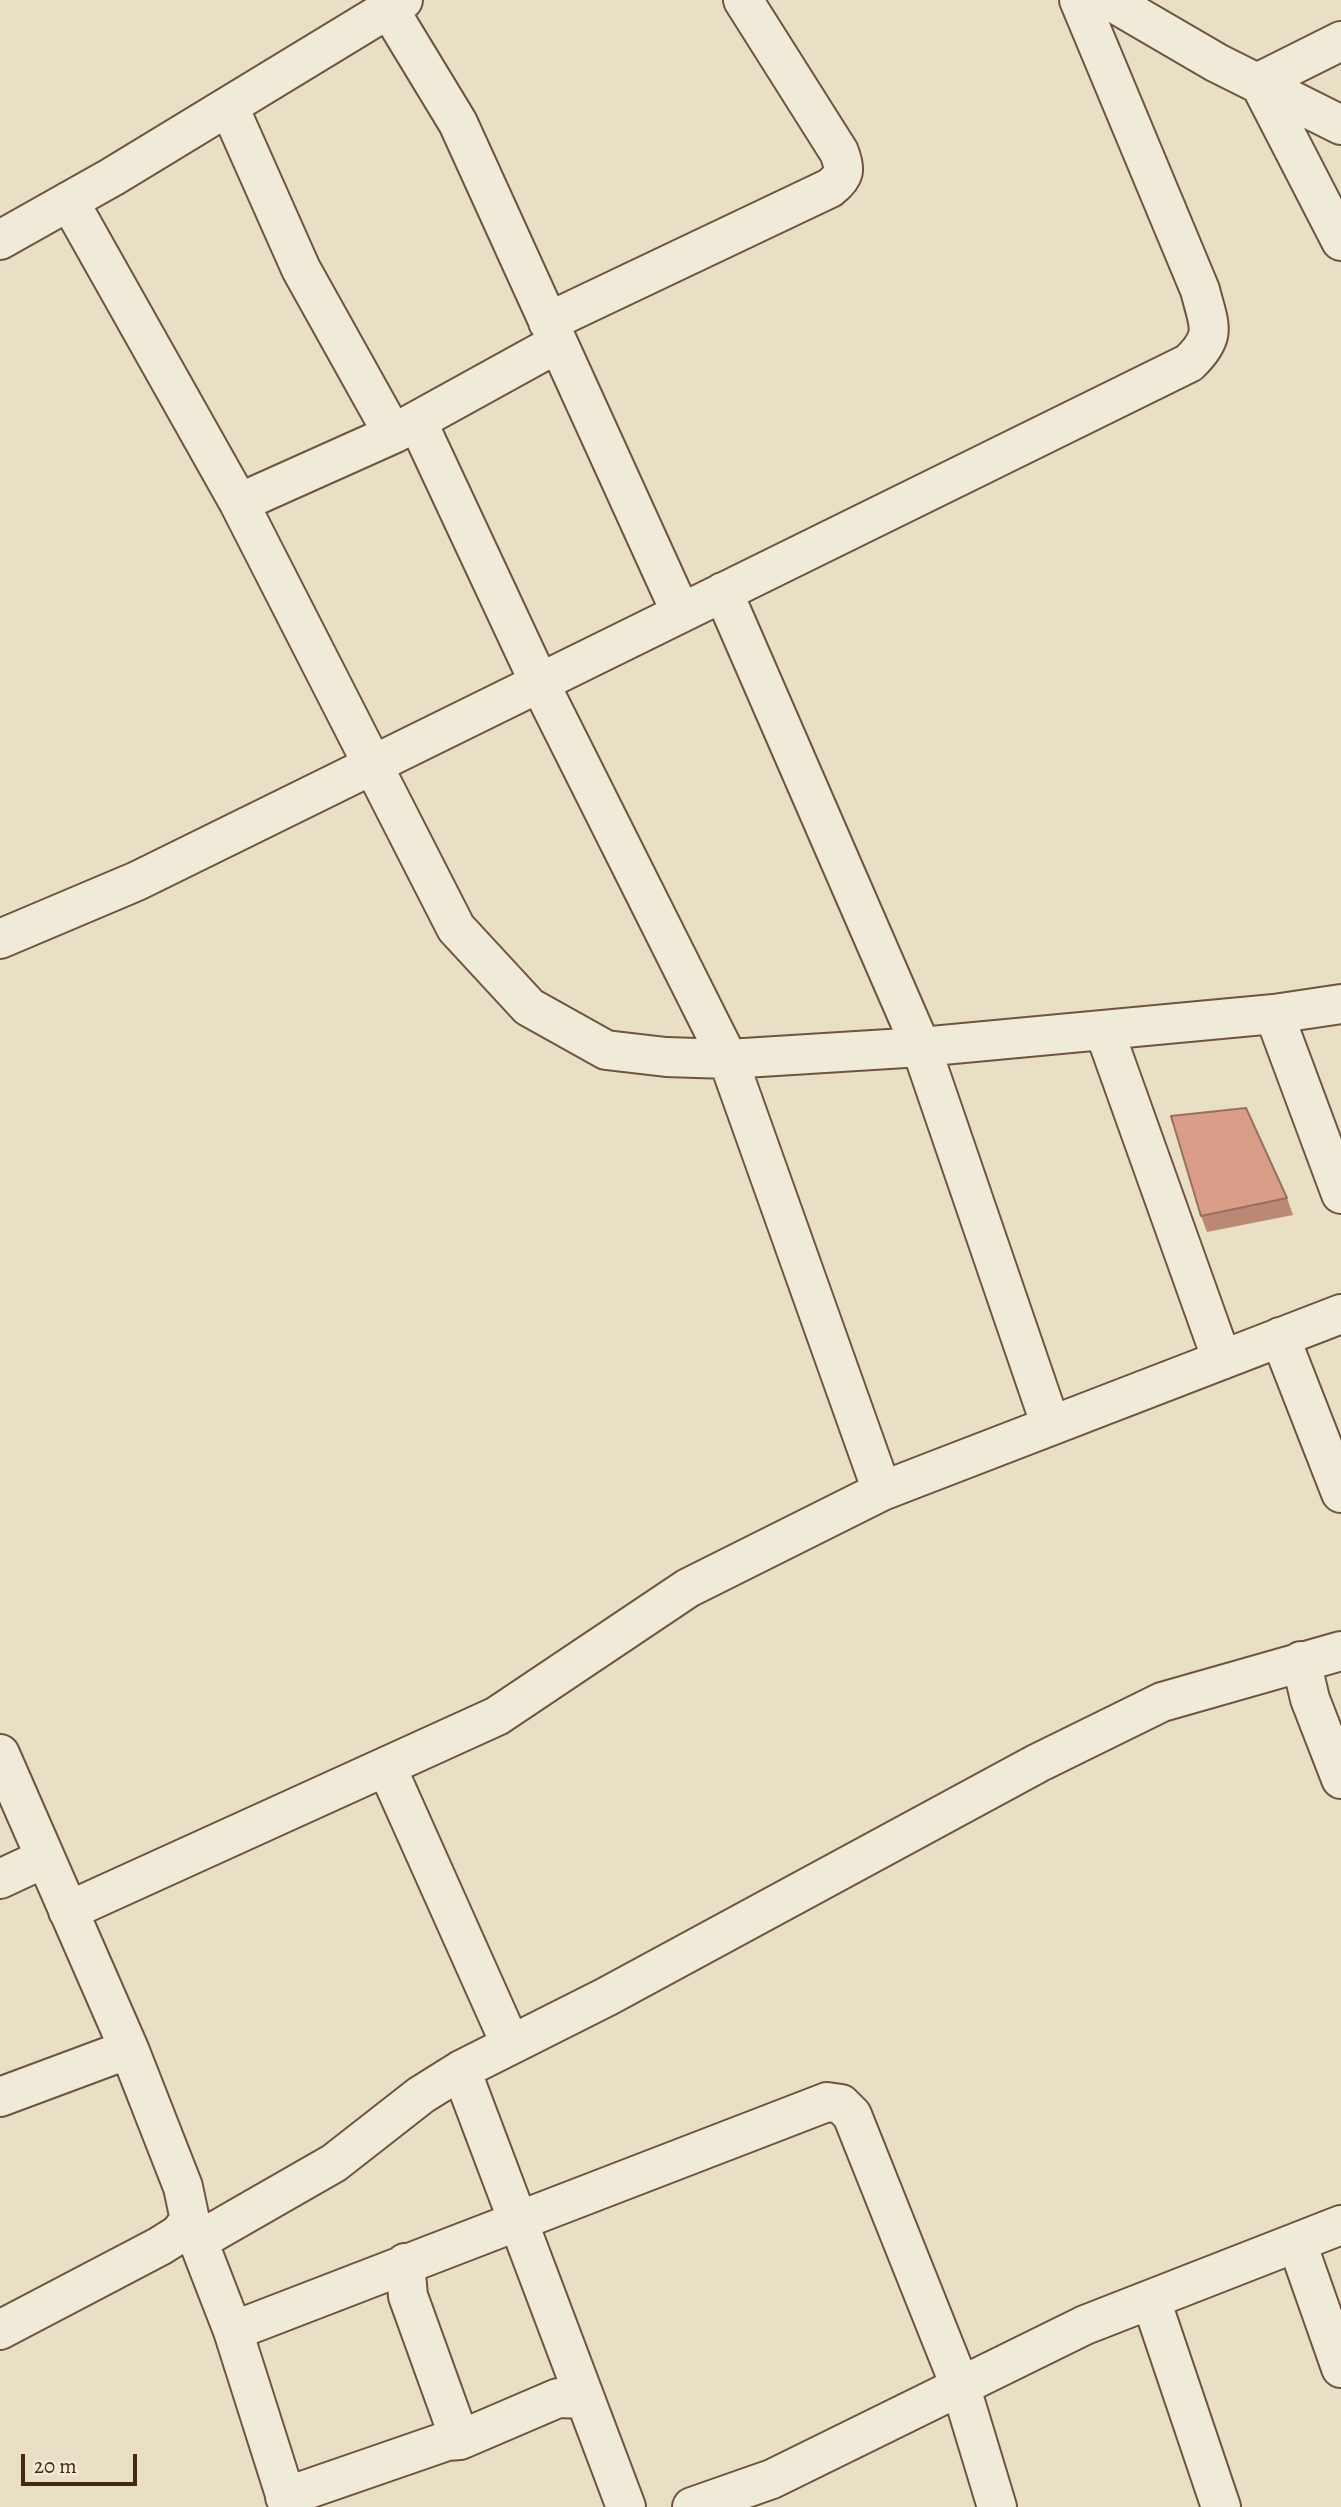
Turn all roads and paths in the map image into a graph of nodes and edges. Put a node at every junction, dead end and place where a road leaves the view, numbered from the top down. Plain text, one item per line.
1 (743, 0) edge
2 (1079, 0) edge
3 (1109, 0) edge
4 (397, 5) edge
5 (1341, 41) edge
6 (1259, 82) junction
7 (229, 107) junction
8 (1341, 125) edge
9 (69, 201) junction
10 (0, 240) edge
11 (1341, 241) edge
12 (553, 333) junction
13 (405, 427) junction
14 (239, 503) junction
15 (723, 592) junction
16 (681, 613) junction
17 (539, 682) junction
18 (372, 764) junction
19 (0, 939) edge
20 (1341, 1004) edge
21 (1274, 1014) junction
22 (1104, 1030) junction
23 (921, 1047) junction
24 (728, 1059) junction
25 (1341, 1194) edge
26 (1341, 1314) edge
27 (1280, 1337) junction
28 (1222, 1360) junction
29 (1051, 1426) junction
30 (881, 1491) junction
31 (1341, 1493) edge
32 (1341, 1651) edge
33 (1301, 1661) junction
34 (0, 1754) edge
35 (387, 1768) junction
36 (1341, 1779) edge
37 (45, 1858) junction
38 (0, 1879) edge
39 (68, 1911) junction
40 (510, 2043) junction
41 (128, 2049) junction
42 (461, 2070) junction
43 (0, 2097) edge
44 (517, 2220) junction
45 (1341, 2225) edge
46 (194, 2231) junction
47 (1297, 2242) junction
48 (405, 2263) junction
49 (1151, 2300) junction
50 (0, 2330) edge
51 (233, 2331) junction
52 (1341, 2368) edge
53 (961, 2388) junction
54 (585, 2399) junction
55 (460, 2440) junction
56 (287, 2502) edge
57 (626, 2507) edge
58 (692, 2507) edge
59 (997, 2507) edge
60 (1221, 2507) edge

1 - 12 street
2 - 15 street
3 - 6 street
4 - 7 street
4 - 12 street
5 - 6 street
6 - 8 street
6 - 11 street
7 - 9 street
7 - 13 street
9 - 10 street
9 - 14 street
12 - 13 street
12 - 16 street
13 - 14 street
13 - 17 street
14 - 18 street
15 - 16 street
15 - 23 street
16 - 17 street
17 - 18 street
17 - 24 street
18 - 19 street
18 - 24 street
20 - 21 street
21 - 22 street
21 - 25 street
22 - 23 street
22 - 28 street
23 - 24 street
23 - 29 street
24 - 30 street
26 - 27 street
27 - 28 street
27 - 31 street
28 - 29 street
29 - 30 street
30 - 35 street
32 - 33 street
33 - 36 street
33 - 40 street
34 - 37 street
35 - 39 street
35 - 40 street
37 - 38 street
37 - 39 street
39 - 41 street
40 - 42 street
41 - 43 street
41 - 46 street
42 - 44 street
42 - 46 street
44 - 48 street
44 - 53 street
44 - 54 street
45 - 47 street
46 - 50 street
46 - 51 street
47 - 49 street
47 - 52 street
48 - 51 street
48 - 55 street
49 - 53 street
49 - 60 street
51 - 56 street
53 - 58 street
53 - 59 street
54 - 55 street
54 - 57 street
55 - 56 street

